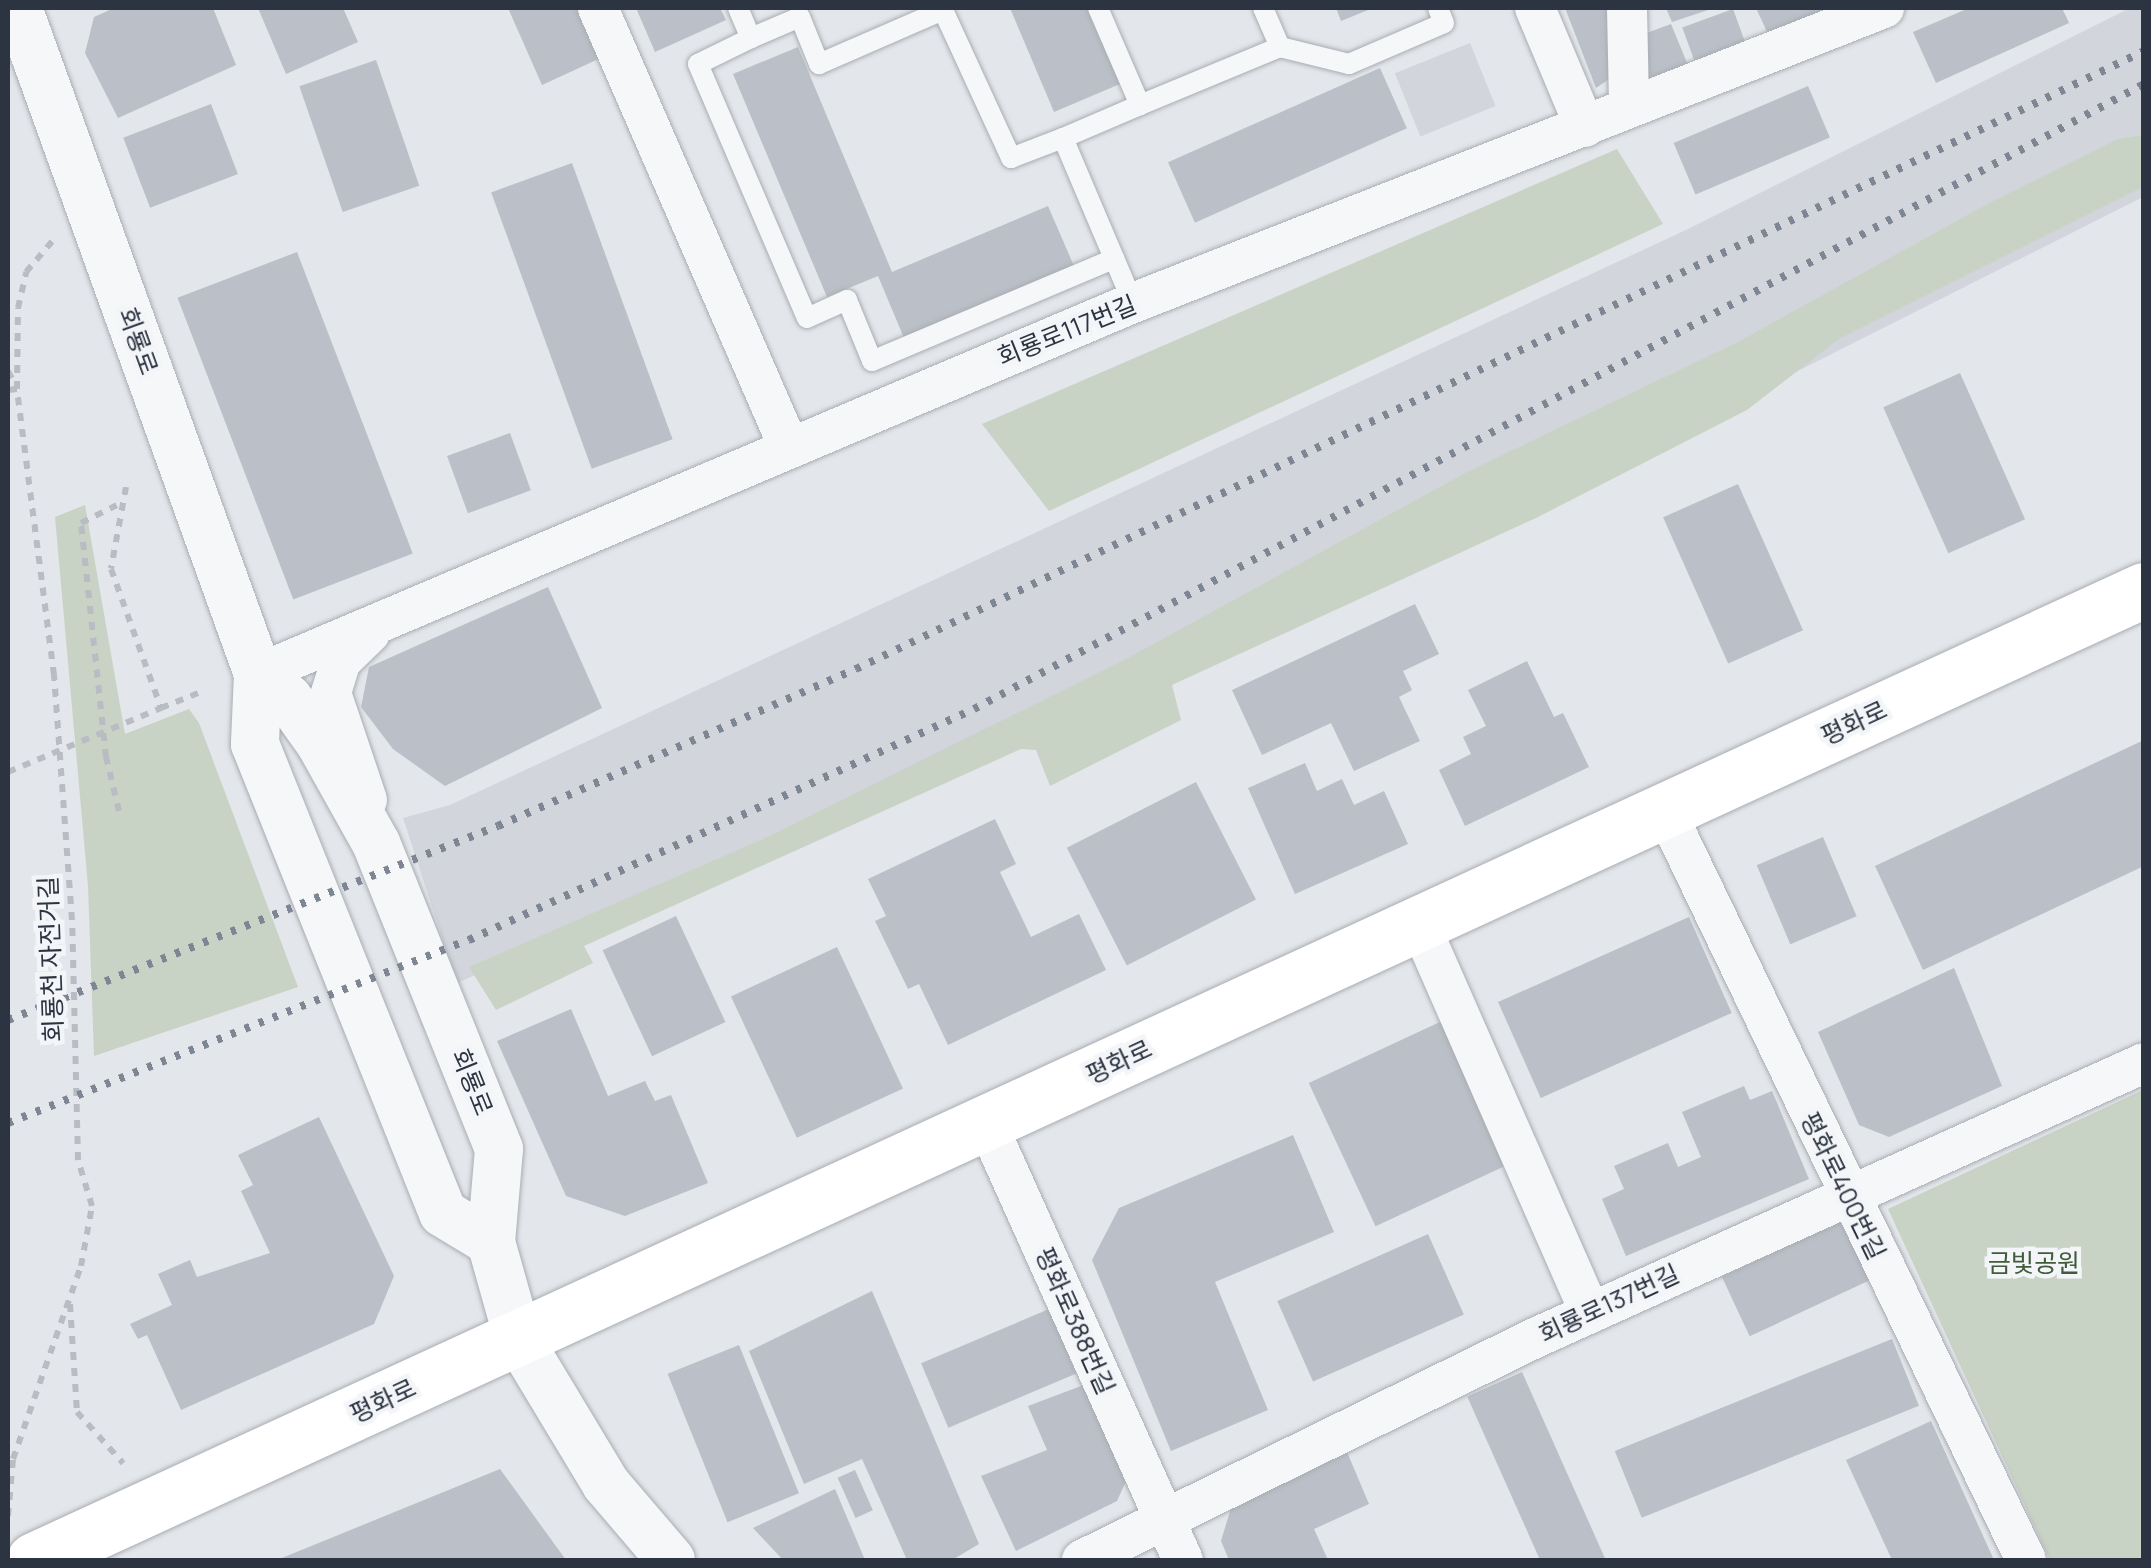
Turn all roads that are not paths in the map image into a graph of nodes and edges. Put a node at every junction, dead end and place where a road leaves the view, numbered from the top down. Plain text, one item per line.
1 (18, 8) edge
2 (598, 8) edge
3 (738, 8) edge
4 (1098, 8) edge
5 (1263, 8) edge
6 (1438, 8) edge
7 (1535, 8) edge
8 (1627, 8) edge
9 (1867, 10) edge
10 (751, 38) junction
11 (1280, 47) junction
12 (1140, 106) junction
13 (1628, 108) junction
14 (1585, 126) junction
15 (1063, 138) junction
16 (1114, 259) junction
17 (1133, 304) junction
18 (788, 446) junction
19 (2144, 590) edge
20 (377, 627) junction
21 (258, 674) junction
22 (1665, 810) junction
23 (376, 843) junction
24 (1419, 923) junction
25 (2144, 1063) edge
26 (987, 1124) junction
27 (1845, 1193) junction
28 (491, 1242) junction
29 (1590, 1313) junction
30 (518, 1338) junction
31 (1164, 1518) junction
32 (91, 1547) edge
33 (34, 1560) edge
34 (670, 1560) edge
35 (1082, 1560) edge
36 (1183, 1560) edge
37 (2026, 1560) edge

1 - 21 street, 회룡로
2 - 18 street
3 - 10 lane
4 - 12 lane
5 - 11 lane
6 - 11 lane
7 - 14 street
8 - 13 street
9 - 13 street, 회룡로117번길
10 - 15 lane
10 - 16 lane
11 - 12 lane
12 - 15 lane
13 - 14 street, 회룡로117번길
14 - 17 street, 회룡로117번길
15 - 16 lane
16 - 17 lane
17 - 18 street, 회룡로117번길
18 - 20 street, 회룡로117번길
19 - 22 main road, 평화로
20 - 21 street, 회룡로117번길
20 - 23 street
21 - 23 street, 회룡로
21 - 28 street, 회룡로
22 - 24 main road, 평화로
22 - 27 street, 평화로400번길
23 - 28 street, 회룡로
24 - 26 main road, 평화로
24 - 29 street
25 - 27 street, 회룡로137번길
26 - 30 main road, 평화로
26 - 31 street, 평화로388번길
27 - 29 street, 회룡로137번길
27 - 37 street, 평화로400번길
28 - 30 street, 회룡로
29 - 31 street, 회룡로137번길
30 - 32 main road, 평화로
30 - 34 street, 회룡로
31 - 35 street, 회룡로137번길
31 - 36 street, 평화로388번길
32 - 33 main road, 평화로

